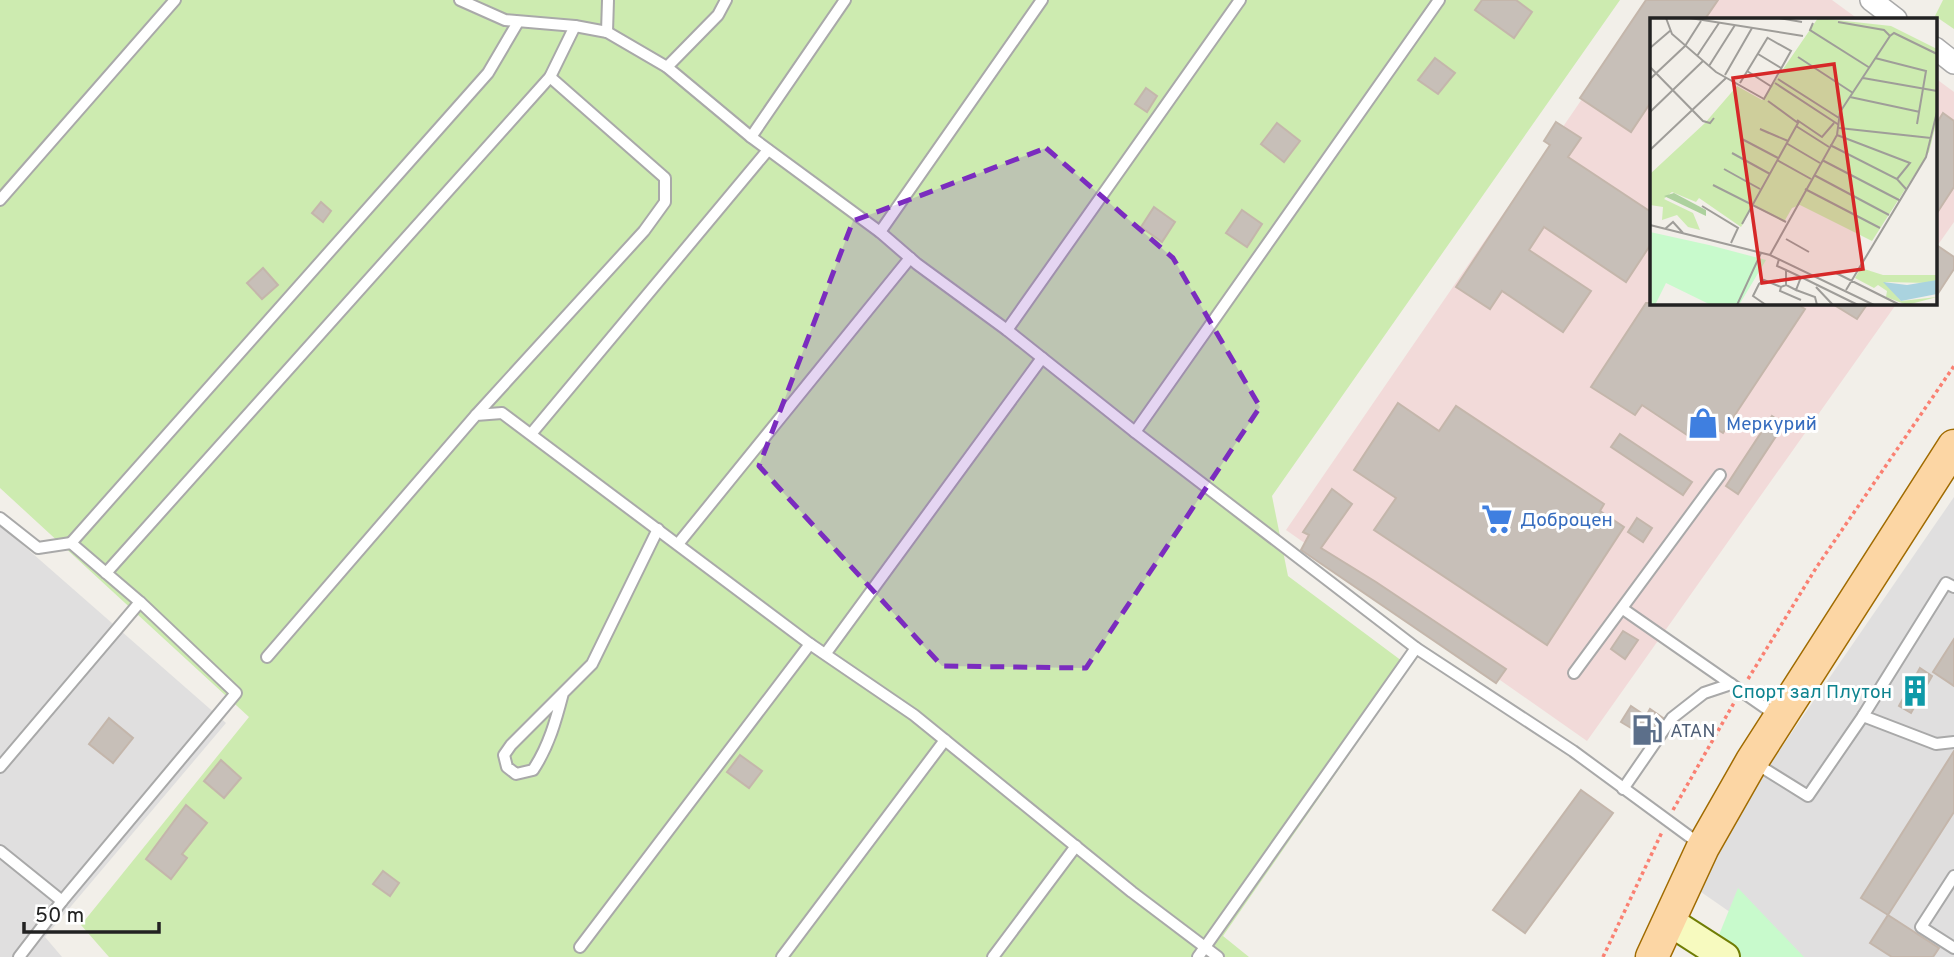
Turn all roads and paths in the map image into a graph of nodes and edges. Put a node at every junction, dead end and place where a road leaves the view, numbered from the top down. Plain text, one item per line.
1 (175, 0) edge
2 (460, 0) edge
3 (608, 0) edge
4 (726, 0) edge
5 (845, 0) edge
6 (1042, 0) edge
7 (1240, 0) edge
8 (1439, 0) edge
9 (1871, 0) edge
10 (1895, 18) edge
11 (518, 22) junction
12 (575, 26) junction
13 (607, 32) junction
14 (1937, 50) edge
15 (1954, 63) edge
16 (667, 66) junction
17 (550, 77) junction
18 (751, 137) junction
19 (768, 149) junction
20 (0, 200) edge
21 (880, 232) junction
22 (910, 258) junction
23 (1007, 331) junction
24 (1042, 358) junction
25 (1954, 366) edge
26 (476, 415) junction
27 (1135, 432) junction
28 (531, 434) junction
29 (1954, 446) edge
30 (1720, 475) dead end
31 (0, 518) edge
32 (658, 529) junction
33 (71, 543) junction
34 (678, 544) junction
35 (1954, 571) edge
36 (106, 573) junction
37 (1950, 585) edge
38 (140, 602) junction
39 (1623, 609) junction
40 (810, 644) junction
41 (1416, 648) junction
42 (826, 653) junction
43 (267, 657) dead end
44 (1574, 673) dead end
45 (1731, 684) junction
46 (1741, 691) junction
47 (563, 693) junction
48 (1863, 716) junction
49 (1779, 717) junction
50 (944, 740) junction
51 (1954, 741) edge
52 (1752, 761) junction
53 (0, 767) edge
54 (1623, 789) junction
55 (1076, 846) junction
56 (1703, 847) junction
57 (0, 851) edge
58 (1954, 876) edge
59 (62, 901) junction
60 (1669, 921) junction
61 (580, 947) dead end
62 (1954, 948) edge
63 (1201, 952) edge
64 (19, 957) edge
65 (782, 957) edge
66 (993, 957) edge
67 (1218, 957) edge
68 (1652, 957) edge
69 (1725, 957) edge

1 - 20 lane
2 - 11 lane
3 - 13 lane
4 - 16 lane
5 - 18 lane
6 - 21 lane
7 - 23 lane
8 - 27 lane
9 - 10 street
11 - 12 lane
11 - 33 lane
12 - 13 lane
12 - 17 lane
13 - 16 lane
14 - 15 street
16 - 18 lane
17 - 26 lane
17 - 36 lane
18 - 19 lane
19 - 21 lane
19 - 28 lane
21 - 22 lane
22 - 23 lane
22 - 34 lane
23 - 24 lane
24 - 27 lane
24 - 42 lane
25 - 46 path
26 - 28 lane
26 - 43 lane
27 - 41 lane
28 - 32 lane
29 - 49 main road
30 - 39 lane
31 - 33 lane
32 - 34 lane
32 - 47 lane
33 - 36 lane
34 - 40 lane
35 - 37 lane
36 - 38 lane
37 - 48 lane
38 - 53 lane
38 - 59 lane
39 - 44 lane
39 - 45 lane
40 - 42 lane
40 - 61 lane
41 - 54 lane
41 - 63 lane
42 - 50 lane
45 - 46 lane
45 - 54 lane
46 - 49 lane
47 - 47 lane
48 - 51 lane
48 - 52 lane
49 - 52 main road
50 - 55 lane
50 - 65 lane
52 - 56 main road
54 - 56 lane
55 - 63 lane
55 - 66 lane
56 - 60 main road
57 - 59 lane
58 - 62 lane
59 - 64 lane
60 - 68 main road
60 - 69 main road
63 - 67 lane

